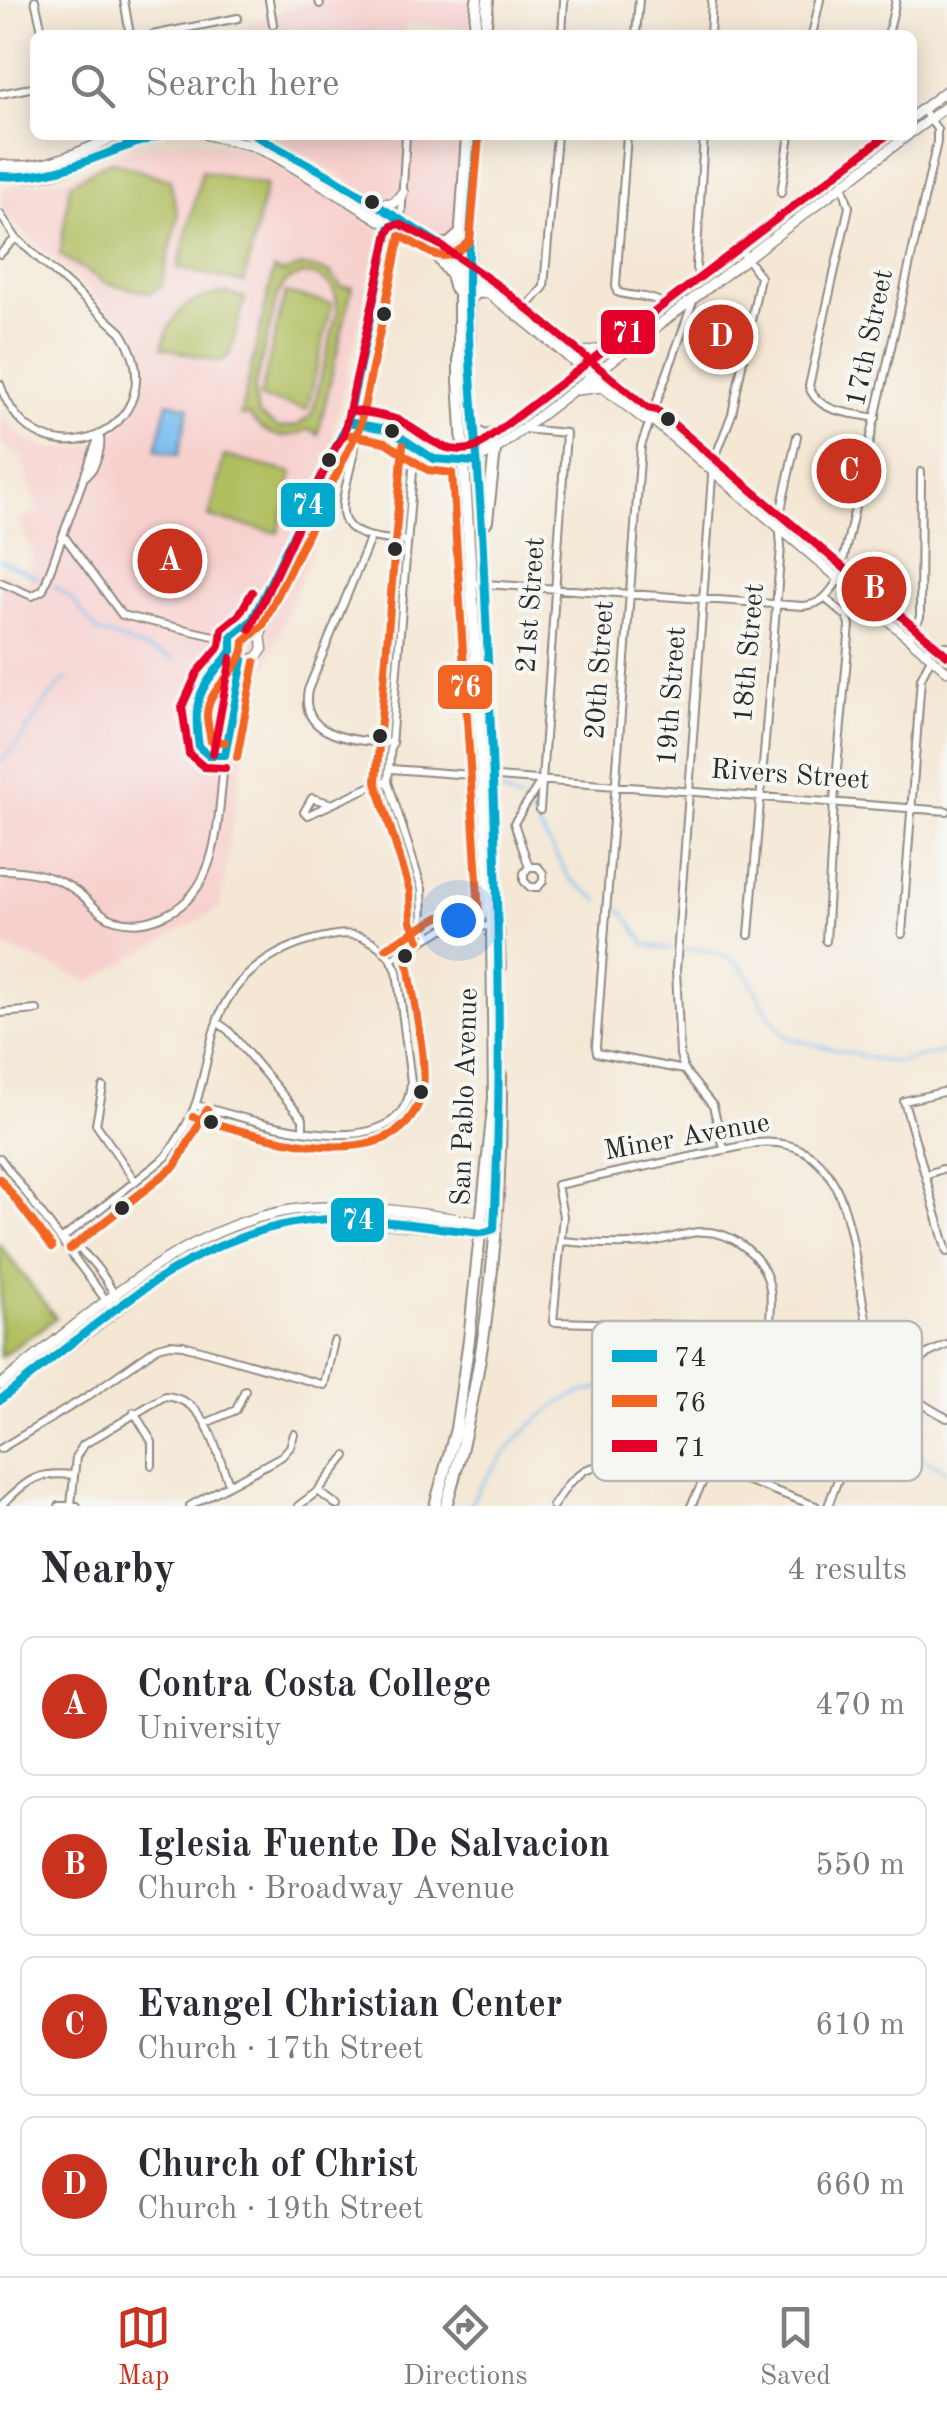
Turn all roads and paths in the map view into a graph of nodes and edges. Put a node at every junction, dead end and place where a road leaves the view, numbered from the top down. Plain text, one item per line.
1 (36, 0) edge
2 (124, 0) edge
3 (268, 0) edge
4 (476, 0) edge
5 (488, 0) edge
6 (564, 0) edge
7 (639, 0) edge
8 (712, 0) edge
9 (820, 0) edge
10 (896, 0) edge
11 (238, 18) dead end
12 (273, 24) dead end
13 (42, 30) edge
14 (129, 30) edge
15 (177, 30) edge
16 (474, 30) edge
17 (485, 30) edge
18 (562, 30) edge
19 (636, 30) edge
20 (710, 30) edge
21 (813, 30) edge
22 (889, 30) edge
23 (30, 88) edge
24 (947, 90) edge
25 (0, 94) edge
26 (947, 106) edge
27 (922, 109) junction
28 (917, 112) edge
29 (930, 119) junction
30 (917, 129) edge
31 (108, 140) edge
32 (142, 140) edge
33 (231, 140) edge
34 (265, 140) edge
35 (406, 140) edge
36 (472, 140) edge
37 (474, 140) edge
38 (557, 140) edge
39 (627, 140) edge
40 (704, 140) edge
41 (789, 140) edge
42 (875, 140) edge
43 (880, 140) edge
44 (902, 140) edge
45 (886, 152) junction
46 (0, 165) edge
47 (0, 176) edge
48 (843, 186) junction
49 (404, 192) junction
50 (781, 192) dead end
51 (375, 203) junction
52 (0, 214) edge
53 (401, 220) junction
54 (0, 228) edge
55 (388, 228) junction
56 (9, 230) junction
57 (460, 233) junction
58 (400, 236) junction
59 (16, 238) junction
60 (739, 247) junction
61 (438, 250) junction
62 (0, 254) edge
63 (747, 257) junction
64 (464, 267) junction
65 (699, 277) junction
66 (488, 292) junction
67 (694, 299) junction
68 (463, 301) junction
69 (664, 304) junction
70 (683, 307) junction
71 (522, 313) junction
72 (612, 345) junction
73 (568, 348) junction
74 (588, 371) junction
75 (0, 384) edge
76 (602, 387) junction
77 (570, 392) junction
78 (876, 418) junction
79 (649, 420) junction
80 (348, 422) junction
81 (360, 425) junction
82 (473, 428) junction
83 (522, 429) junction
84 (500, 433) junction
85 (100, 436) junction
86 (797, 436) dead end
87 (356, 439) junction
88 (415, 446) junction
89 (495, 450) junction
90 (471, 460) junction
91 (921, 472) dead end
92 (712, 474) junction
93 (482, 528) junction
94 (781, 532) junction
95 (64, 536) junction
96 (370, 539) junction
97 (406, 541) junction
98 (838, 579) junction
99 (0, 582) edge
100 (478, 584) junction
101 (555, 588) junction
102 (628, 593) junction
103 (826, 598) junction
104 (703, 599) junction
105 (776, 605) junction
106 (245, 627) junction
107 (261, 634) junction
108 (908, 638) junction
109 (231, 640) junction
110 (946, 646) edge
111 (928, 655) junction
112 (242, 660) junction
113 (947, 670) edge
114 (393, 743) junction
115 (391, 769) junction
116 (480, 776) junction
117 (494, 776) junction
118 (541, 780) junction
119 (388, 782) junction
120 (616, 786) junction
121 (688, 791) junction
122 (760, 796) junction
123 (834, 802) junction
124 (329, 803) dead end
125 (909, 808) junction
126 (540, 810) dead end
127 (947, 810) edge
128 (530, 868) dead end
129 (0, 870) edge
130 (492, 926) junction
131 (430, 934) junction
132 (902, 934) dead end
133 (749, 936) dead end
134 (826, 941) dead end
135 (392, 959) junction
136 (37, 1010) dead end
137 (0, 1012) edge
138 (216, 1022) junction
139 (684, 1070) junction
140 (103, 1087) dead end
141 (947, 1092) edge
142 (196, 1104) junction
143 (303, 1131) junction
144 (724, 1149) junction
145 (0, 1158) edge
146 (942, 1169) dead end
147 (925, 1174) junction
148 (136, 1181) junction
149 (486, 1228) junction
150 (62, 1239) junction
151 (560, 1242) junction
152 (947, 1252) edge
153 (112, 1300) junction
154 (120, 1309) junction
155 (770, 1321) edge
156 (868, 1321) edge
157 (592, 1323) edge
158 (334, 1340) dead end
159 (947, 1344) edge
160 (922, 1359) edge
161 (0, 1385) edge
162 (245, 1390) dead end
163 (0, 1400) edge
164 (922, 1404) edge
165 (134, 1412) junction
166 (947, 1418) edge
167 (206, 1423) junction
168 (294, 1434) dead end
169 (0, 1449) edge
170 (346, 1456) dead end
171 (152, 1466) dead end
172 (592, 1468) edge
173 (73, 1475) junction
174 (703, 1481) edge
175 (748, 1481) edge
176 (837, 1481) edge
177 (229, 1483) junction
178 (318, 1492) junction
179 (74, 1505) edge
180 (0, 1506) edge
181 (59, 1506) edge
182 (190, 1506) edge
183 (298, 1506) edge
184 (338, 1506) edge
185 (435, 1506) edge
186 (446, 1506) edge
187 (553, 1506) edge
188 (691, 1506) edge
189 (816, 1506) edge
190 (828, 1506) edge

1 - 13 street
2 - 14 street
3 - 12 street
4 - 16 main road
5 - 17 main road
6 - 18 street
7 - 19 street
8 - 20 street
9 - 21 street
10 - 22 street
11 - 15 street
23 - 25 street
24 - 27 main road
26 - 29 main road
27 - 28 main road
27 - 29 street
29 - 30 main road
29 - 78 street, 17th Street
31 - 46 main road
32 - 47 main road
33 - 55 main road
34 - 51 main road
35 - 49 street
36 - 57 main road, San Pablo Avenue
37 - 64 main road, San Pablo Avenue
38 - 71 street
39 - 69 street
40 - 65 street
41 - 50 street
42 - 60 main road
43 - 45 street
44 - 45 main road
45 - 48 main road
48 - 63 main road
48 - 78 street
49 - 51 main road
49 - 53 street
51 - 53 main road
52 - 56 street
53 - 55 street
53 - 58 street
53 - 61 main road
54 - 56 street
55 - 58 main road
55 - 80 street
56 - 59 street
57 - 61 main road
57 - 64 main road, San Pablo Avenue
58 - 61 main road
58 - 81 street
59 - 62 street
59 - 85 street
60 - 63 street, 19th Street
60 - 65 main road
61 - 64 main road
61 - 68 main road
63 - 67 main road
63 - 92 street, 19th Street
64 - 66 main road
64 - 68 main road, San Pablo Avenue
64 - 71 main road
65 - 69 main road
65 - 70 main road
66 - 68 main road
66 - 71 main road
67 - 70 main road
67 - 79 street, 20th Street
68 - 82 main road, San Pablo Avenue
68 - 90 main road, San Pablo Avenue
69 - 72 main road
70 - 74 main road
71 - 73 main road
71 - 74 main road
72 - 73 main road
72 - 74 main road
73 - 74 main road
74 - 76 street
74 - 77 main road
74 - 79 street
74 - 84 main road
75 - 85 street
76 - 77 main road
76 - 79 street
77 - 83 main road
78 - 98 street, 17th Street
79 - 92 street
79 - 102 street, 20th Street
80 - 81 street
80 - 106 street
81 - 87 street
81 - 88 street
82 - 84 main road
82 - 90 main road, San Pablo Avenue
83 - 89 main road
83 - 101 street, 21st Street
84 - 90 main road
85 - 95 street
86 - 94 street, 18th Street
87 - 96 street
87 - 107 street
88 - 90 street
88 - 97 street
89 - 90 main road
89 - 93 main road
90 - 93 main road, San Pablo Avenue
90 - 100 main road, San Pablo Avenue
91 - 108 street
92 - 94 street
92 - 104 street, 19th Street
93 - 100 main road, San Pablo Avenue
94 - 98 street
94 - 105 street, 18th Street
95 - 99 street
95 - 109 street
96 - 97 street
96 - 114 street
97 - 114 street
98 - 103 street, 17th Street
98 - 108 street
100 - 101 street
100 - 116 main road, San Pablo Avenue
100 - 117 main road, San Pablo Avenue
101 - 102 street
101 - 118 street, 21st Street
102 - 104 street
102 - 120 street, 20th Street
103 - 105 street
103 - 123 street
104 - 105 street
104 - 121 street, 19th Street
105 - 122 street, 18th Street
106 - 107 street
106 - 109 street
107 - 112 street
108 - 111 street
109 - 112 street
110 - 111 street
111 - 113 street
111 - 125 street
112 - 129 street
114 - 115 street
115 - 116 street, Rivers Street
115 - 119 street
116 - 117 street, Rivers Street
116 - 130 main road, San Pablo Avenue
117 - 118 street, Rivers Street
117 - 149 main road, San Pablo Avenue
118 - 120 street, Rivers Street
118 - 126 street, 21st Street
118 - 128 street, 21st Street
119 - 124 street
119 - 131 street
120 - 121 street, Rivers Street
120 - 139 street, 20th Street
121 - 122 street, Rivers Street
121 - 139 street, 19th Street
122 - 123 street, Rivers Street
122 - 133 street, 18th Street
123 - 125 street, Rivers Street
123 - 134 street
125 - 127 street, Rivers Street
125 - 132 street
130 - 131 street
130 - 149 main road, San Pablo Avenue
131 - 135 street
135 - 138 street
135 - 143 street
136 - 137 street
138 - 142 street
138 - 143 street
139 - 144 street
140 - 148 street
141 - 147 street
142 - 143 street
142 - 148 street
144 - 151 street, Miner Avenue
144 - 156 street, Miner Avenue
145 - 150 street
146 - 147 street
147 - 152 street
148 - 150 street
149 - 153 main road
149 - 154 main road
149 - 185 main road, San Pablo Avenue
149 - 186 main road, San Pablo Avenue
150 - 153 street
151 - 155 street
151 - 157 street
153 - 154 street
153 - 161 main road
154 - 163 main road
158 - 169 street
159 - 160 street
162 - 167 street
164 - 166 street, Miner Avenue
165 - 167 street
165 - 171 street
165 - 173 street
167 - 177 street
168 - 177 street
170 - 178 street
172 - 187 street
173 - 179 street
173 - 180 street
174 - 188 street
175 - 189 street
176 - 190 street
177 - 182 street
178 - 183 street
178 - 184 street
179 - 181 street

